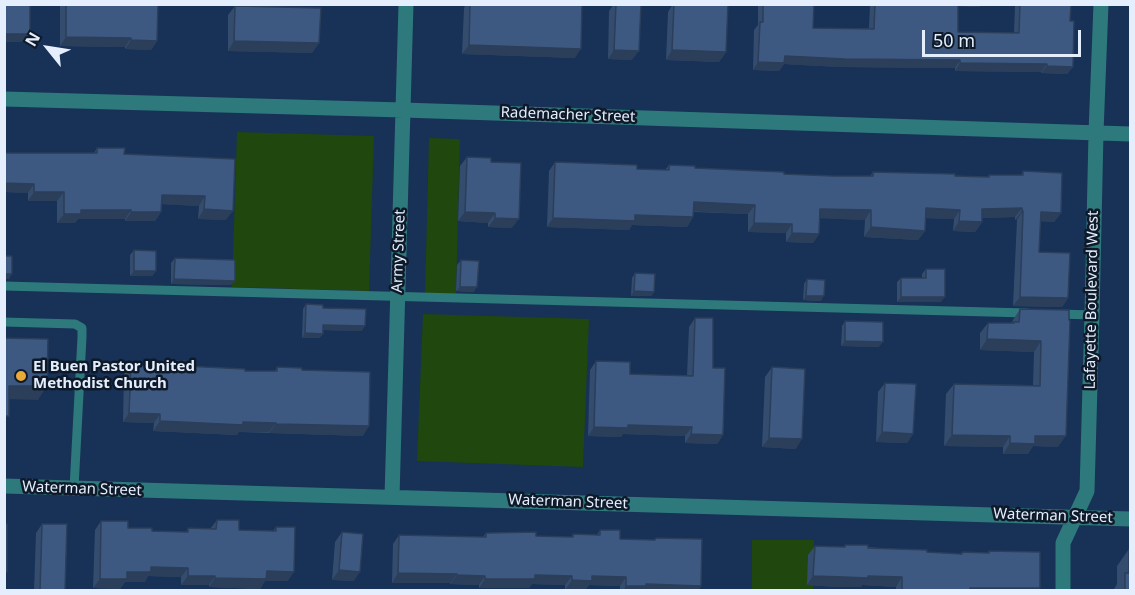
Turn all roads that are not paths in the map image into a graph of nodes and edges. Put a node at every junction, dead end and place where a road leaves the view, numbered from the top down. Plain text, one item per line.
1 (406, 4) edge
2 (1101, 4) edge
3 (4, 99) edge
4 (403, 110) junction
5 (1096, 133) junction
6 (1131, 134) edge
7 (4, 286) edge
8 (397, 297) junction
9 (1032, 314) edge
10 (1044, 314) edge
11 (1092, 315) junction
12 (4, 322) edge
13 (4, 486) edge
14 (74, 488) junction
15 (392, 497) junction
16 (1075, 517) junction
17 (1131, 519) edge
18 (1063, 591) edge

1 - 4 street, Army Street
2 - 5 street, Lafayette Boulevard West
3 - 4 street, Rademacher Street
4 - 5 street, Rademacher Street
4 - 8 street, Army Street
5 - 6 street, Rademacher Street
5 - 11 street, Lafayette Boulevard West
7 - 8 lane
8 - 9 lane
8 - 15 street, Army Street
10 - 11 lane
11 - 16 street, Lafayette Boulevard West
12 - 14 lane
13 - 14 street, Waterman Street
14 - 15 street, Waterman Street
15 - 16 street, Waterman Street
16 - 17 street, Waterman Street
16 - 18 street, Lafayette Boulevard West

